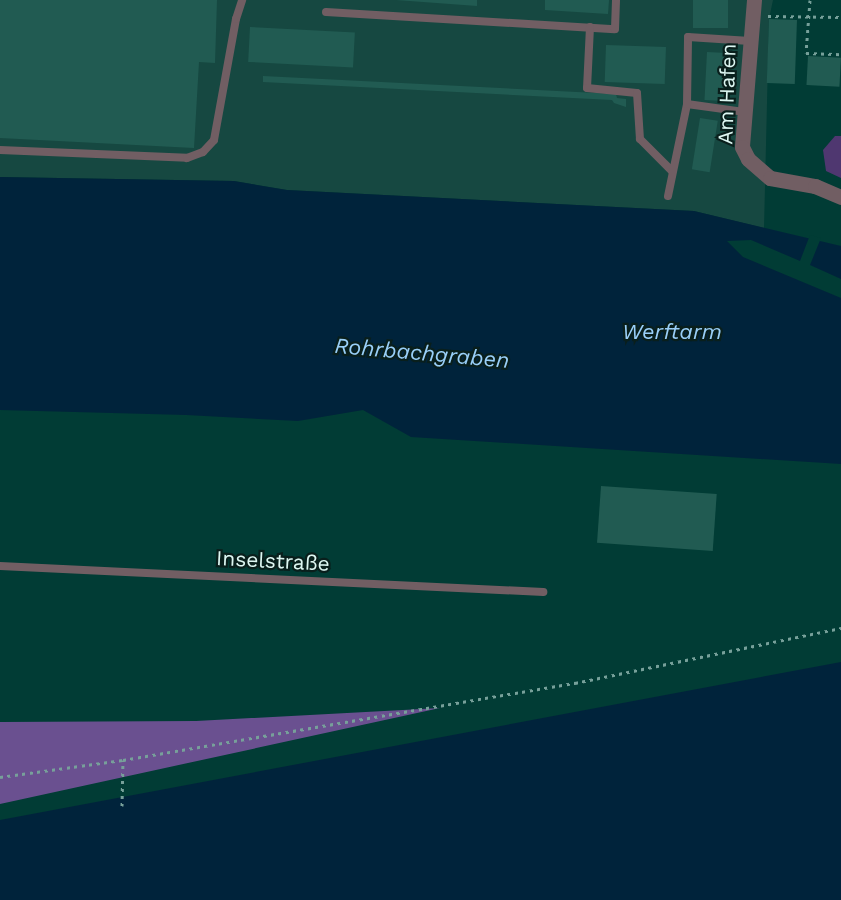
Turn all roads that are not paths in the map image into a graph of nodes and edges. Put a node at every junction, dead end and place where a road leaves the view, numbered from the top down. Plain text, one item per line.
1 (242, 0) edge
2 (616, 0) edge
3 (753, 8) edge
4 (326, 12) dead end
5 (590, 27) junction
6 (750, 41) junction
7 (687, 104) junction
8 (745, 112) junction
9 (0, 150) edge
10 (672, 171) junction
11 (668, 196) dead end
12 (841, 197) edge
13 (0, 566) edge
14 (543, 592) dead end

1 - 9 lane
2 - 5 lane
3 - 6 street, Am Hafen
4 - 5 lane
5 - 10 lane
6 - 7 lane
6 - 8 street, Am Hafen
7 - 8 lane
7 - 10 lane
8 - 12 street, Am Hafen
10 - 11 lane
13 - 14 lane, Inselstraße

